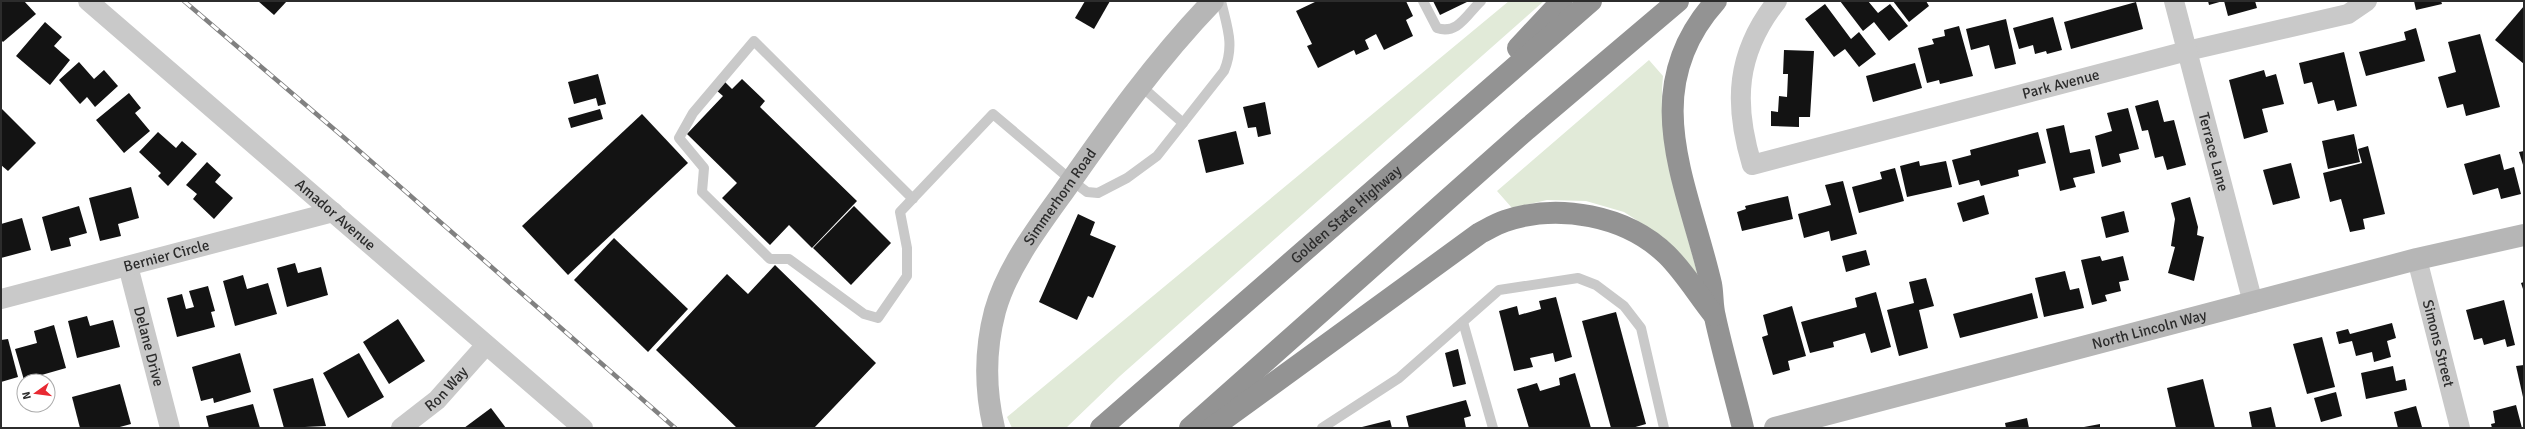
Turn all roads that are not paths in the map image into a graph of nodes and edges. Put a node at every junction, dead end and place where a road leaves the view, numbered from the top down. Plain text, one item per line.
1 (88, 1) edge
2 (1213, 1) edge
3 (1221, 1) edge
4 (1423, 1) edge
5 (1481, 1) edge
6 (1562, 1) edge
7 (1592, 1) edge
8 (1678, 1) edge
9 (1716, 1) edge
10 (1777, 1) edge
11 (2174, 1) edge
12 (2367, 1) edge
13 (2187, 51) junction
14 (1141, 86) junction
15 (1183, 124) junction
16 (1437, 134) junction
17 (1071, 180) junction
18 (913, 199) junction
19 (333, 212) junction
20 (2524, 235) edge
21 (2417, 260) junction
22 (128, 266) junction
23 (1, 299) edge
24 (2253, 303) junction
25 (1714, 315) junction
26 (1463, 322) junction
27 (486, 345) junction
28 (170, 428) edge
29 (402, 428) edge
30 (583, 428) edge
31 (994, 428) edge
32 (1101, 428) edge
33 (1190, 428) edge
34 (1212, 428) edge
35 (1322, 428) edge
36 (1493, 428) edge
37 (1664, 428) edge
38 (1743, 428) edge
39 (1774, 428) edge
40 (2460, 428) edge

1 - 19 street, Amador Avenue
2 - 14 main road, Simmerhorn Road
3 - 15 lane
4 - 5 lane
6 - 16 highway
7 - 16 highway, Golden State Highway
8 - 33 highway
9 - 25 highway
10 - 13 street, Park Avenue
11 - 13 street, Terrace Lane
12 - 13 street, Park Avenue
13 - 24 street, Terrace Lane
14 - 15 lane
14 - 17 main road, Simmerhorn Road
15 - 17 lane
16 - 32 highway, Golden State Highway
17 - 18 lane
17 - 31 main road, Simmerhorn Road
18 - 18 lane
19 - 22 street, Bernier Circle
19 - 27 street, Amador Avenue
20 - 21 main road, North Lincoln Way
21 - 24 main road, North Lincoln Way
21 - 40 street, Simons Street
22 - 23 street, Bernier Circle
22 - 28 street, Delane Drive
24 - 39 main road, North Lincoln Way
25 - 34 highway
25 - 38 highway
26 - 35 lane
26 - 36 lane
26 - 37 lane
27 - 29 street, Ron Way
27 - 30 street, Amador Avenue

